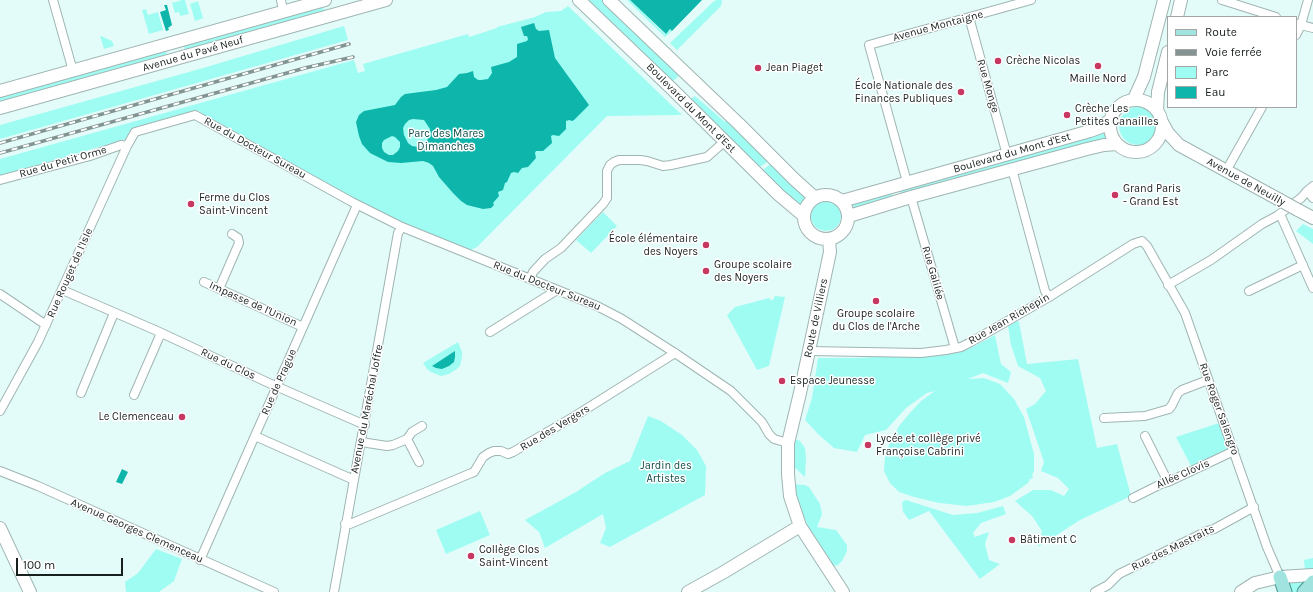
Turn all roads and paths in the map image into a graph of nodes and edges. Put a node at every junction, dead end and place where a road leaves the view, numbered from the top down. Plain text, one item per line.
1 (53, 0) edge
2 (325, 0) edge
3 (386, 0) edge
4 (579, 0) edge
5 (609, 0) edge
6 (1031, 0) edge
7 (1164, 0) edge
8 (1181, 0) edge
9 (1222, 0) edge
10 (1308, 0) edge
11 (282, 6) edge
12 (1177, 16) edge
13 (1273, 16) edge
14 (969, 17) junction
15 (1298, 24) edge
16 (1313, 28) edge
17 (1167, 56) edge
18 (73, 71) junction
19 (0, 92) edge
20 (1134, 99) junction
21 (0, 108) edge
22 (1261, 108) edge
23 (1157, 110) junction
24 (1110, 120) junction
25 (1162, 122) junction
26 (135, 132) joint
27 (724, 142) junction
28 (1117, 144) junction
29 (1155, 144) junction
30 (1179, 144) junction
31 (127, 146) junction
32 (1008, 155) junction
33 (1012, 169) junction
34 (1226, 171) junction
35 (0, 180) edge
36 (907, 182) junction
37 (1310, 188) edge
38 (912, 197) junction
39 (815, 198) junction
40 (1313, 198) edge
41 (842, 201) junction
42 (357, 204) junction
43 (1280, 214) junction
44 (804, 216) junction
45 (849, 216) junction
46 (1313, 218) edge
47 (402, 227) junction
48 (232, 234) dead end
49 (829, 240) junction
50 (1147, 246) joint
51 (1303, 265) junction
52 (530, 279) junction
53 (204, 282) dead end
54 (1168, 284) junction
55 (1313, 288) edge
56 (62, 289) junction
57 (219, 289) junction
58 (557, 290) junction
59 (1249, 291) dead end
60 (0, 294) edge
61 (1049, 296) junction
62 (114, 312) junction
63 (46, 325) junction
64 (303, 327) junction
65 (490, 332) dead end
66 (161, 333) junction
67 (955, 348) junction
68 (809, 351) junction
69 (675, 353) junction
70 (1208, 380) junction
71 (278, 386) junction
72 (80, 393) dead end
73 (134, 395) dead end
74 (0, 411) edge
75 (1104, 418) dead end
76 (365, 425) junction
77 (422, 426) dead end
78 (255, 436) junction
79 (1145, 436) dead end
80 (407, 439) junction
81 (361, 442) junction
82 (788, 443) junction
83 (1234, 451) junction
84 (419, 462) dead end
85 (0, 471) edge
86 (354, 480) junction
87 (1168, 482) junction
88 (1133, 498) dead end
89 (1254, 507) junction
90 (345, 524) junction
91 (800, 526) junction
92 (0, 528) edge
93 (200, 560) junction
94 (1313, 575) edge
95 (1280, 577) junction
96 (1313, 582) edge
97 (30, 592) edge
98 (274, 592) edge
99 (334, 592) edge
100 (688, 592) edge
101 (843, 592) edge
102 (1095, 592) edge
103 (1242, 592) edge
104 (1285, 592) edge
105 (1304, 592) edge

1 - 18 street
2 - 11 main road, Avenue du Pavé Neuf
3 - 21 main road, Avenue du Pavé Neuf
4 - 27 main road, Boulevard du Mont d'Est
5 - 39 main road, Boulevard du Mont d'Est
6 - 14 street, Avenue Montaigne
7 - 20 main road
8 - 12 main road
9 - 13 street
10 - 15 street
11 - 18 main road, Avenue du Pavé Neuf
14 - 32 street, Rue Monge
14 - 36 street, Avenue Montaigne
15 - 16 street
17 - 23 main road
18 - 19 main road, Avenue du Pavé Neuf
20 - 23 main road
20 - 24 main road
22 - 34 street
23 - 25 main road
24 - 28 main road
24 - 32 main road, Boulevard du Mont d'Est
25 - 29 main road
25 - 30 main road, Avenue de Neuilly
26 - 31 street, Rue Rouget de l'Isle
26 - 42 street, Rue du Docteur Sureau
27 - 44 main road, Boulevard du Mont d'Est
27 - 52 street
28 - 29 main road
28 - 33 main road, Boulevard du Mont d'Est
29 - 30 main road, Avenue de Neuilly
30 - 34 main road, Avenue de Neuilly
31 - 35 street, Rue du Petit Orme
31 - 56 street, Rue Rouget de l'Isle
32 - 36 main road, Boulevard du Mont d'Est
33 - 38 main road, Boulevard du Mont d'Est
33 - 61 street
34 - 46 main road, Avenue de Neuilly, bridge
36 - 41 main road, Boulevard du Mont d'Est
37 - 40 street
37 - 43 street
38 - 45 main road, Boulevard du Mont d'Est
38 - 67 street, Rue Galilée
39 - 41 main road
39 - 44 main road
41 - 45 main road
42 - 47 street, Rue du Docteur Sureau
42 - 64 street, Rue de Prague
43 - 51 street
43 - 54 street
44 - 49 main road
45 - 49 main road
47 - 52 street, Rue du Docteur Sureau
47 - 76 street, Avenue du Maréchal Joffre
48 - 57 street
49 - 68 main road, Route de Villiers
50 - 54 street, Rue Roger Salengro
50 - 61 street, Rue Jean Richepin
51 - 55 street
51 - 59 street
52 - 58 street, Rue du Docteur Sureau
53 - 57 street, Impasse de l'Union
54 - 70 street, Rue Roger Salengro
56 - 62 street, Rue du Clos
56 - 63 street, Rue Rouget de l'Isle
57 - 64 street, Impasse de l'Union
58 - 65 street
58 - 69 street, Rue du Docteur Sureau
60 - 63 street
61 - 67 street, Rue Jean Richepin
62 - 66 street, Rue du Clos
62 - 72 street
63 - 74 street, Rue Rouget de l'Isle
64 - 71 street, Rue de Prague
66 - 71 street, Rue du Clos
66 - 73 street
67 - 68 street, Rue Jean Richepin
68 - 82 main road, Route de Villiers
69 - 82 street, Rue du Docteur Sureau
69 - 90 street, Rue des Vergers
70 - 75 street
70 - 83 street, Rue Roger Salengro
71 - 76 street, Rue du Clos
71 - 78 street, Rue de Prague
76 - 81 street, Avenue du Maréchal Joffre
77 - 80 street
78 - 86 street
78 - 93 street, Rue de Prague
79 - 87 street
80 - 81 street
80 - 84 street
81 - 86 street, Avenue du Maréchal Joffre
82 - 91 main road
83 - 87 street, Allée Clovis
83 - 89 street, Rue Roger Salengro
85 - 93 street, Avenue Georges Clemenceau
86 - 90 street, Avenue du Maréchal Joffre
87 - 88 street, Allée Clovis
89 - 95 street, Rue Roger Salengro
89 - 102 street, Rue des Mastraits
90 - 99 street, Avenue du Maréchal Joffre
91 - 100 main road
91 - 101 main road
92 - 97 main road
93 - 98 street, Avenue Georges Clemenceau
94 - 95 main road
95 - 103 main road
95 - 104 main road
96 - 105 main road

